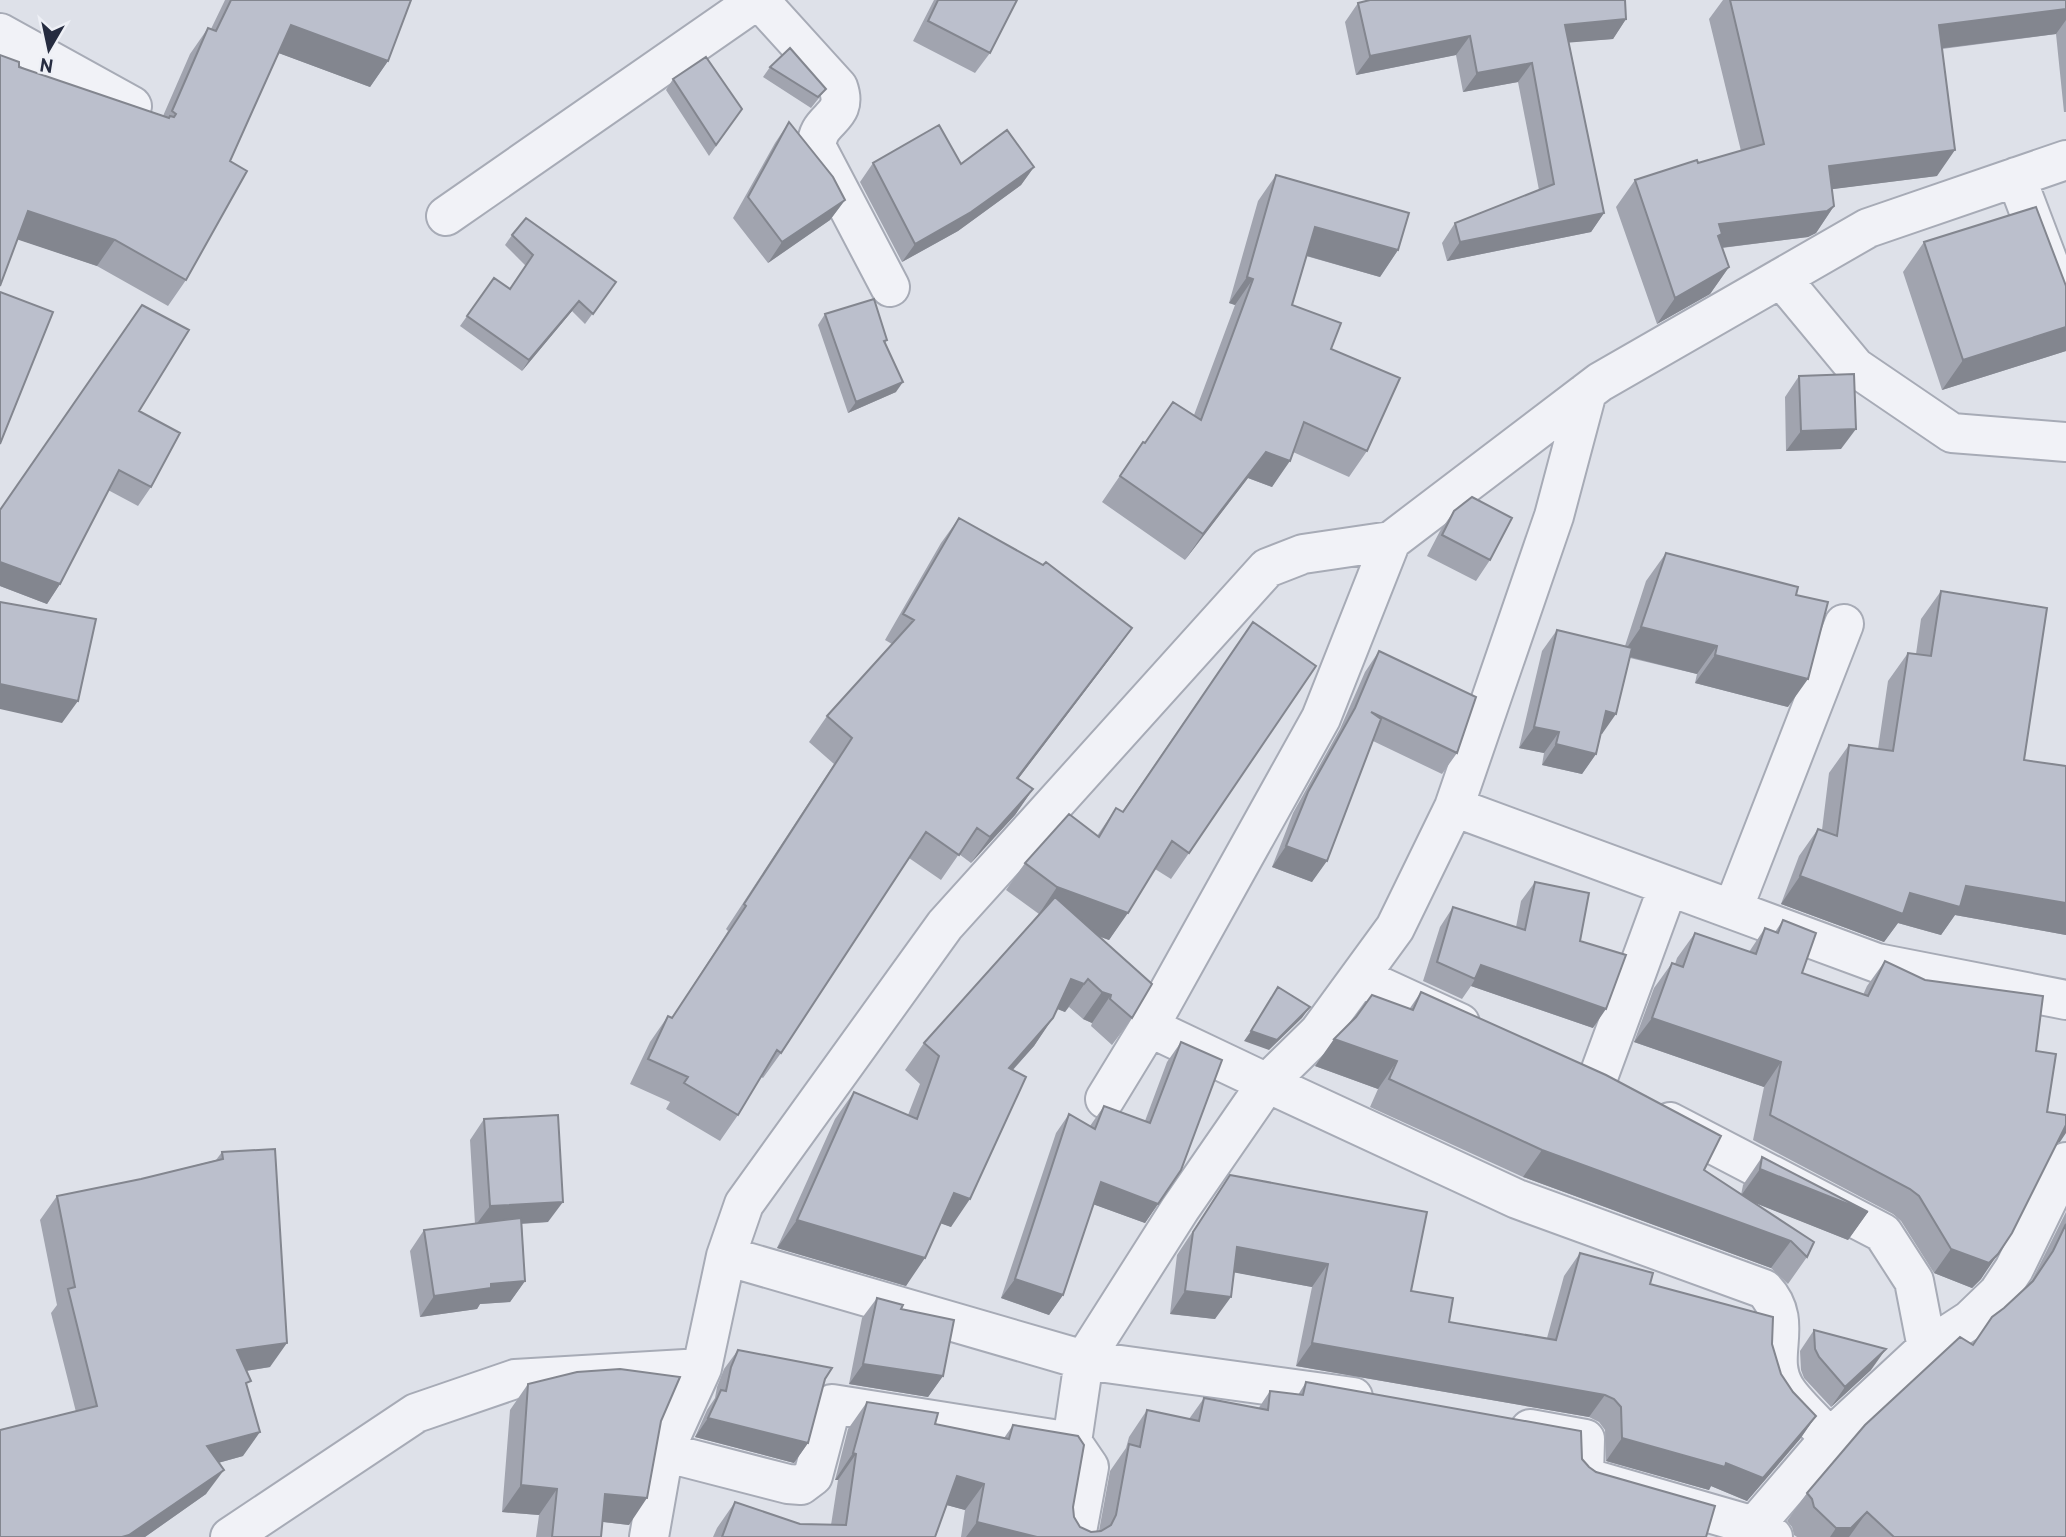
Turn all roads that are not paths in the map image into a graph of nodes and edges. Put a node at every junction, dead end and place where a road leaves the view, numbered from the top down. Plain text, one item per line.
1 (758, 0) edge
2 (0, 33) edge
3 (132, 106) edge
4 (2066, 160) edge
5 (2016, 177) junction
6 (446, 216) dead end
7 (1781, 278) junction
8 (890, 287) dead end
9 (2066, 309) edge
10 (1587, 392) junction
11 (2066, 442) edge
12 (1391, 541) junction
13 (1844, 624) dead end
14 (1454, 807) junction
15 (1668, 887) junction
16 (1733, 909) junction
17 (1360, 977) junction
18 (2066, 1000) edge
19 (1149, 1027) junction
20 (1494, 1038) edge
21 (1267, 1083) junction
22 (1105, 1099) dead end
23 (2066, 1162) edge
24 (726, 1256) junction
25 (1927, 1348) junction
26 (1084, 1360) junction
27 (702, 1368) junction
28 (1391, 1405) edge
29 (1494, 1424) edge
30 (1829, 1438) junction
31 (1072, 1442) junction
32 (664, 1452) junction
33 (1757, 1533) edge
34 (230, 1537) edge
35 (649, 1537) edge
36 (1076, 1537) edge

1 - 6 street
1 - 8 street
2 - 3 street
4 - 5 street
5 - 7 street
5 - 9 street
7 - 10 street
7 - 11 street
10 - 12 street
10 - 14 street
12 - 19 street
12 - 24 street
13 - 16 street
14 - 15 street
14 - 17 street
15 - 16 street
15 - 25 street
16 - 18 street
17 - 20 street
17 - 21 street
19 - 21 street
19 - 22 street
21 - 26 street
21 - 30 street
23 - 25 street
24 - 26 street
24 - 27 street
25 - 30 street
26 - 28 street
26 - 31 street
27 - 32 street
27 - 34 street
29 - 33 street
30 - 33 street
31 - 32 street
31 - 36 street
32 - 35 street

